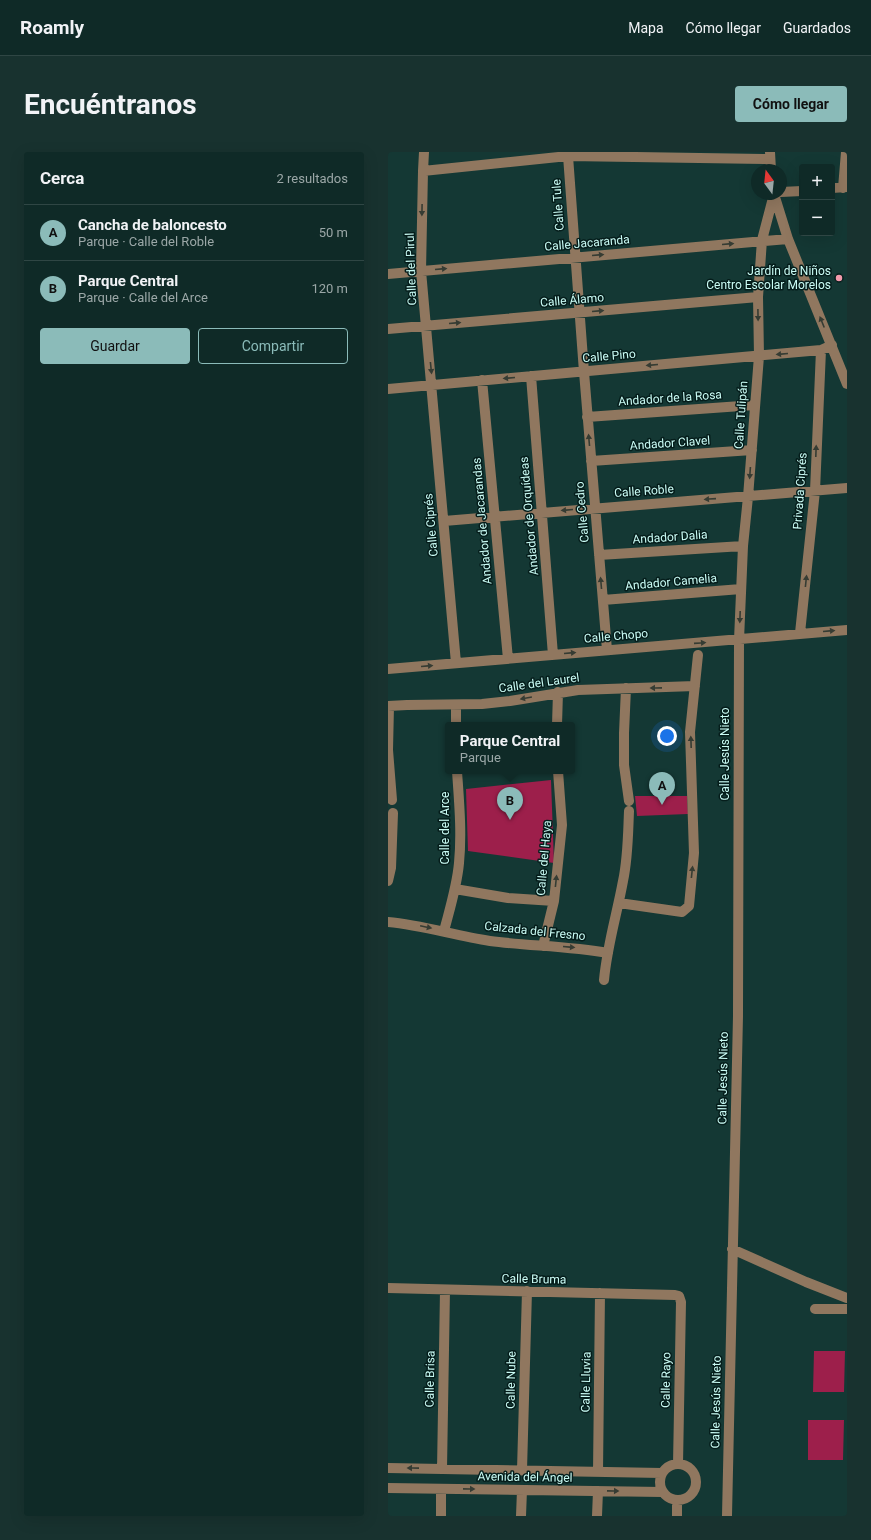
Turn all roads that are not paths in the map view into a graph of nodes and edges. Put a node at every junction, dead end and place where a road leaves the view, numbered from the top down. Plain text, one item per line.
1 (424, 152) edge
2 (506, 152) edge
3 (846, 152) edge
4 (568, 156) junction
5 (770, 156) edge
6 (506, 163) junction
7 (423, 172) junction
8 (845, 187) edge
9 (835, 188) edge
10 (799, 191) edge
11 (787, 192) edge
12 (772, 200) edge
13 (776, 200) edge
14 (788, 239) junction
15 (762, 240) junction
16 (575, 258) junction
17 (421, 271) junction
18 (388, 274) edge
19 (758, 297) junction
20 (579, 312) junction
21 (426, 325) junction
22 (388, 329) edge
23 (832, 345) junction
24 (821, 350) junction
25 (759, 356) junction
26 (584, 372) junction
27 (531, 376) junction
28 (482, 380) junction
29 (847, 384) edge
30 (432, 385) junction
31 (388, 389) edge
32 (755, 405) junction
33 (587, 417) junction
34 (752, 450) junction
35 (591, 461) junction
36 (847, 488) edge
37 (815, 491) junction
38 (748, 497) junction
39 (595, 508) junction
40 (542, 512) junction
41 (495, 516) junction
42 (444, 520) junction
43 (743, 546) junction
44 (599, 555) junction
45 (741, 589) junction
46 (603, 600) junction
47 (847, 630) edge
48 (800, 633) junction
49 (739, 640) junction
50 (607, 650) junction
51 (553, 655) junction
52 (698, 655) dead end
53 (508, 659) junction
54 (456, 663) junction
55 (388, 669) edge
56 (695, 686) junction
57 (626, 688) junction
58 (558, 692) junction
59 (456, 705) junction
60 (388, 706) edge
61 (456, 722) edge
62 (557, 722) edge
63 (457, 774) edge
64 (558, 774) edge
65 (392, 800) dead end
66 (392, 813) dead end
67 (388, 881) edge
68 (455, 889) junction
69 (554, 900) junction
70 (619, 903) junction
71 (388, 922) edge
72 (444, 931) junction
73 (542, 946) junction
74 (608, 953) junction
75 (604, 980) dead end
76 (732, 1249) junction
77 (388, 1288) edge
78 (445, 1290) junction
79 (527, 1291) junction
80 (600, 1293) junction
81 (679, 1296) joint
82 (847, 1298) edge
83 (815, 1310) dead end
84 (847, 1310) edge
85 (678, 1464) junction
86 (388, 1468) edge
87 (442, 1469) junction
88 (522, 1470) junction
89 (598, 1472) junction
90 (662, 1473) junction
91 (388, 1488) edge
92 (441, 1488) junction
93 (522, 1490) junction
94 (598, 1491) junction
95 (662, 1492) junction
96 (677, 1500) junction
97 (441, 1516) edge
98 (521, 1516) edge
99 (598, 1516) edge
100 (677, 1516) edge
101 (727, 1516) edge

1 - 7 street, Calle del Pirul
2 - 6 street
3 - 8 street
4 - 5 street
4 - 6 street
4 - 16 street, Calle Tule
6 - 7 street
7 -> 17 street, Calle del Pirul
8 - 9 street
10 - 11 street
12 - 15 street, Calle Tulipán
13 - 14 street
14 - 15 street, Calle Jacaranda
23 -> 14 street
16 -> 15 street, Calle Jacaranda
15 - 19 street, Calle Tulipán
17 -> 16 street, Calle Jacaranda
16 - 20 street, Calle Tule
17 - 18 street, Calle Jacaranda
17 - 21 street, Calle del Pirul
20 -> 19 street, Calle Álamo
19 -> 25 street, Calle Tulipán
21 -> 20 street, Calle Álamo
20 - 26 street, Calle Tule
21 - 22 street, Calle Álamo
21 -> 30 street, Calle del Pirul
23 - 24 street, Calle Pino
23 - 29 street
24 -> 25 street, Calle Pino
37 -> 24 street, Privada Ciprés
25 -> 26 street, Calle Pino
25 - 32 street, Calle Tulipán
26 - 27 street, Calle Pino
26 - 33 street, Calle Cedro
27 -> 28 street, Calle Pino
27 - 40 street, Andador de Orquídeas
28 - 30 street, Calle Pino
28 - 41 street, Andador de Jacarandas
30 - 31 street, Calle Pino
30 - 42 street, Calle Ciprés
32 - 33 street, Andador de la Rosa
32 - 34 street, Calle Tulipán
35 -> 33 street, Calle Cedro
34 - 35 street, Andador Clavel
34 -> 38 street, Calle Tulipán
35 - 39 street, Calle Cedro
36 - 37 street, Calle Roble
37 - 38 street, Calle Roble
48 -> 37 street, Privada Ciprés
38 -> 39 street, Calle Roble
38 - 43 street, Calle Tulipán
39 -> 40 street, Calle Roble
39 - 44 street, Calle Cedro
40 - 41 street, Calle Roble
40 - 51 street, Andador de Orquídeas
41 - 42 street, Calle Roble
41 - 53 street, Andador de Jacarandas
42 - 54 street, Calle Ciprés
43 - 44 street, Andador Dalia
43 - 45 street, Calle Tulipán
46 -> 44 street, Calle Cedro
45 - 46 street, Andador Camelia
45 -> 49 street, Calle Tulipán
46 - 50 street, Calle Cedro
48 -> 47 street, Calle Chopo
48 - 49 street, Calle Chopo
50 -> 49 street, Calle Chopo
49 - 76 street, Calle Jesús Nieto
51 -> 50 street, Calle Chopo
51 - 53 street, Calle Chopo
52 - 56 street
53 - 54 street, Calle Chopo
55 -> 54 street, Calle Chopo
56 -> 57 street, Calle del Laurel
70 -> 56 street
57 - 58 street, Calle del Laurel
57 - 70 street
58 -> 59 street, Calle del Laurel
58 - 62 street
59 - 60 street, Calle del Laurel
59 - 61 street
60 - 65 street
63 - 68 street, Calle del Arce
69 -> 64 street, Calle del Haya
66 - 67 street
68 - 69 street
68 - 72 street, Calle del Arce
69 - 73 street, Calle del Haya
70 - 74 street
71 -> 72 street, Calzada del Fresno
72 - 73 street, Calzada del Fresno
73 -> 74 street, Calzada del Fresno
74 - 75 street
76 - 82 street
76 - 101 street, Calle Jesús Nieto
77 - 78 street, Calle Bruma
78 - 79 street, Calle Bruma
78 - 87 street, Calle Brisa
79 - 80 street, Calle Bruma
79 - 88 street, Calle Nube
80 - 81 street, Calle Bruma
80 - 89 street, Calle Lluvia
81 - 85 street, Calle Rayo
83 - 84 street
85 - 90 street
85 - 96 street
87 -> 86 street, Avenida del Ángel
87 - 88 street, Avenida del Ángel
88 - 89 street, Avenida del Ángel
89 - 90 street, Avenida del Ángel
90 - 95 street
91 - 92 street, Avenida del Ángel
92 -> 93 street, Avenida del Ángel
92 - 97 street
93 - 94 street, Avenida del Ángel
93 - 98 street
94 -> 95 street, Avenida del Ángel
94 - 99 street
95 - 96 street
96 - 100 street

